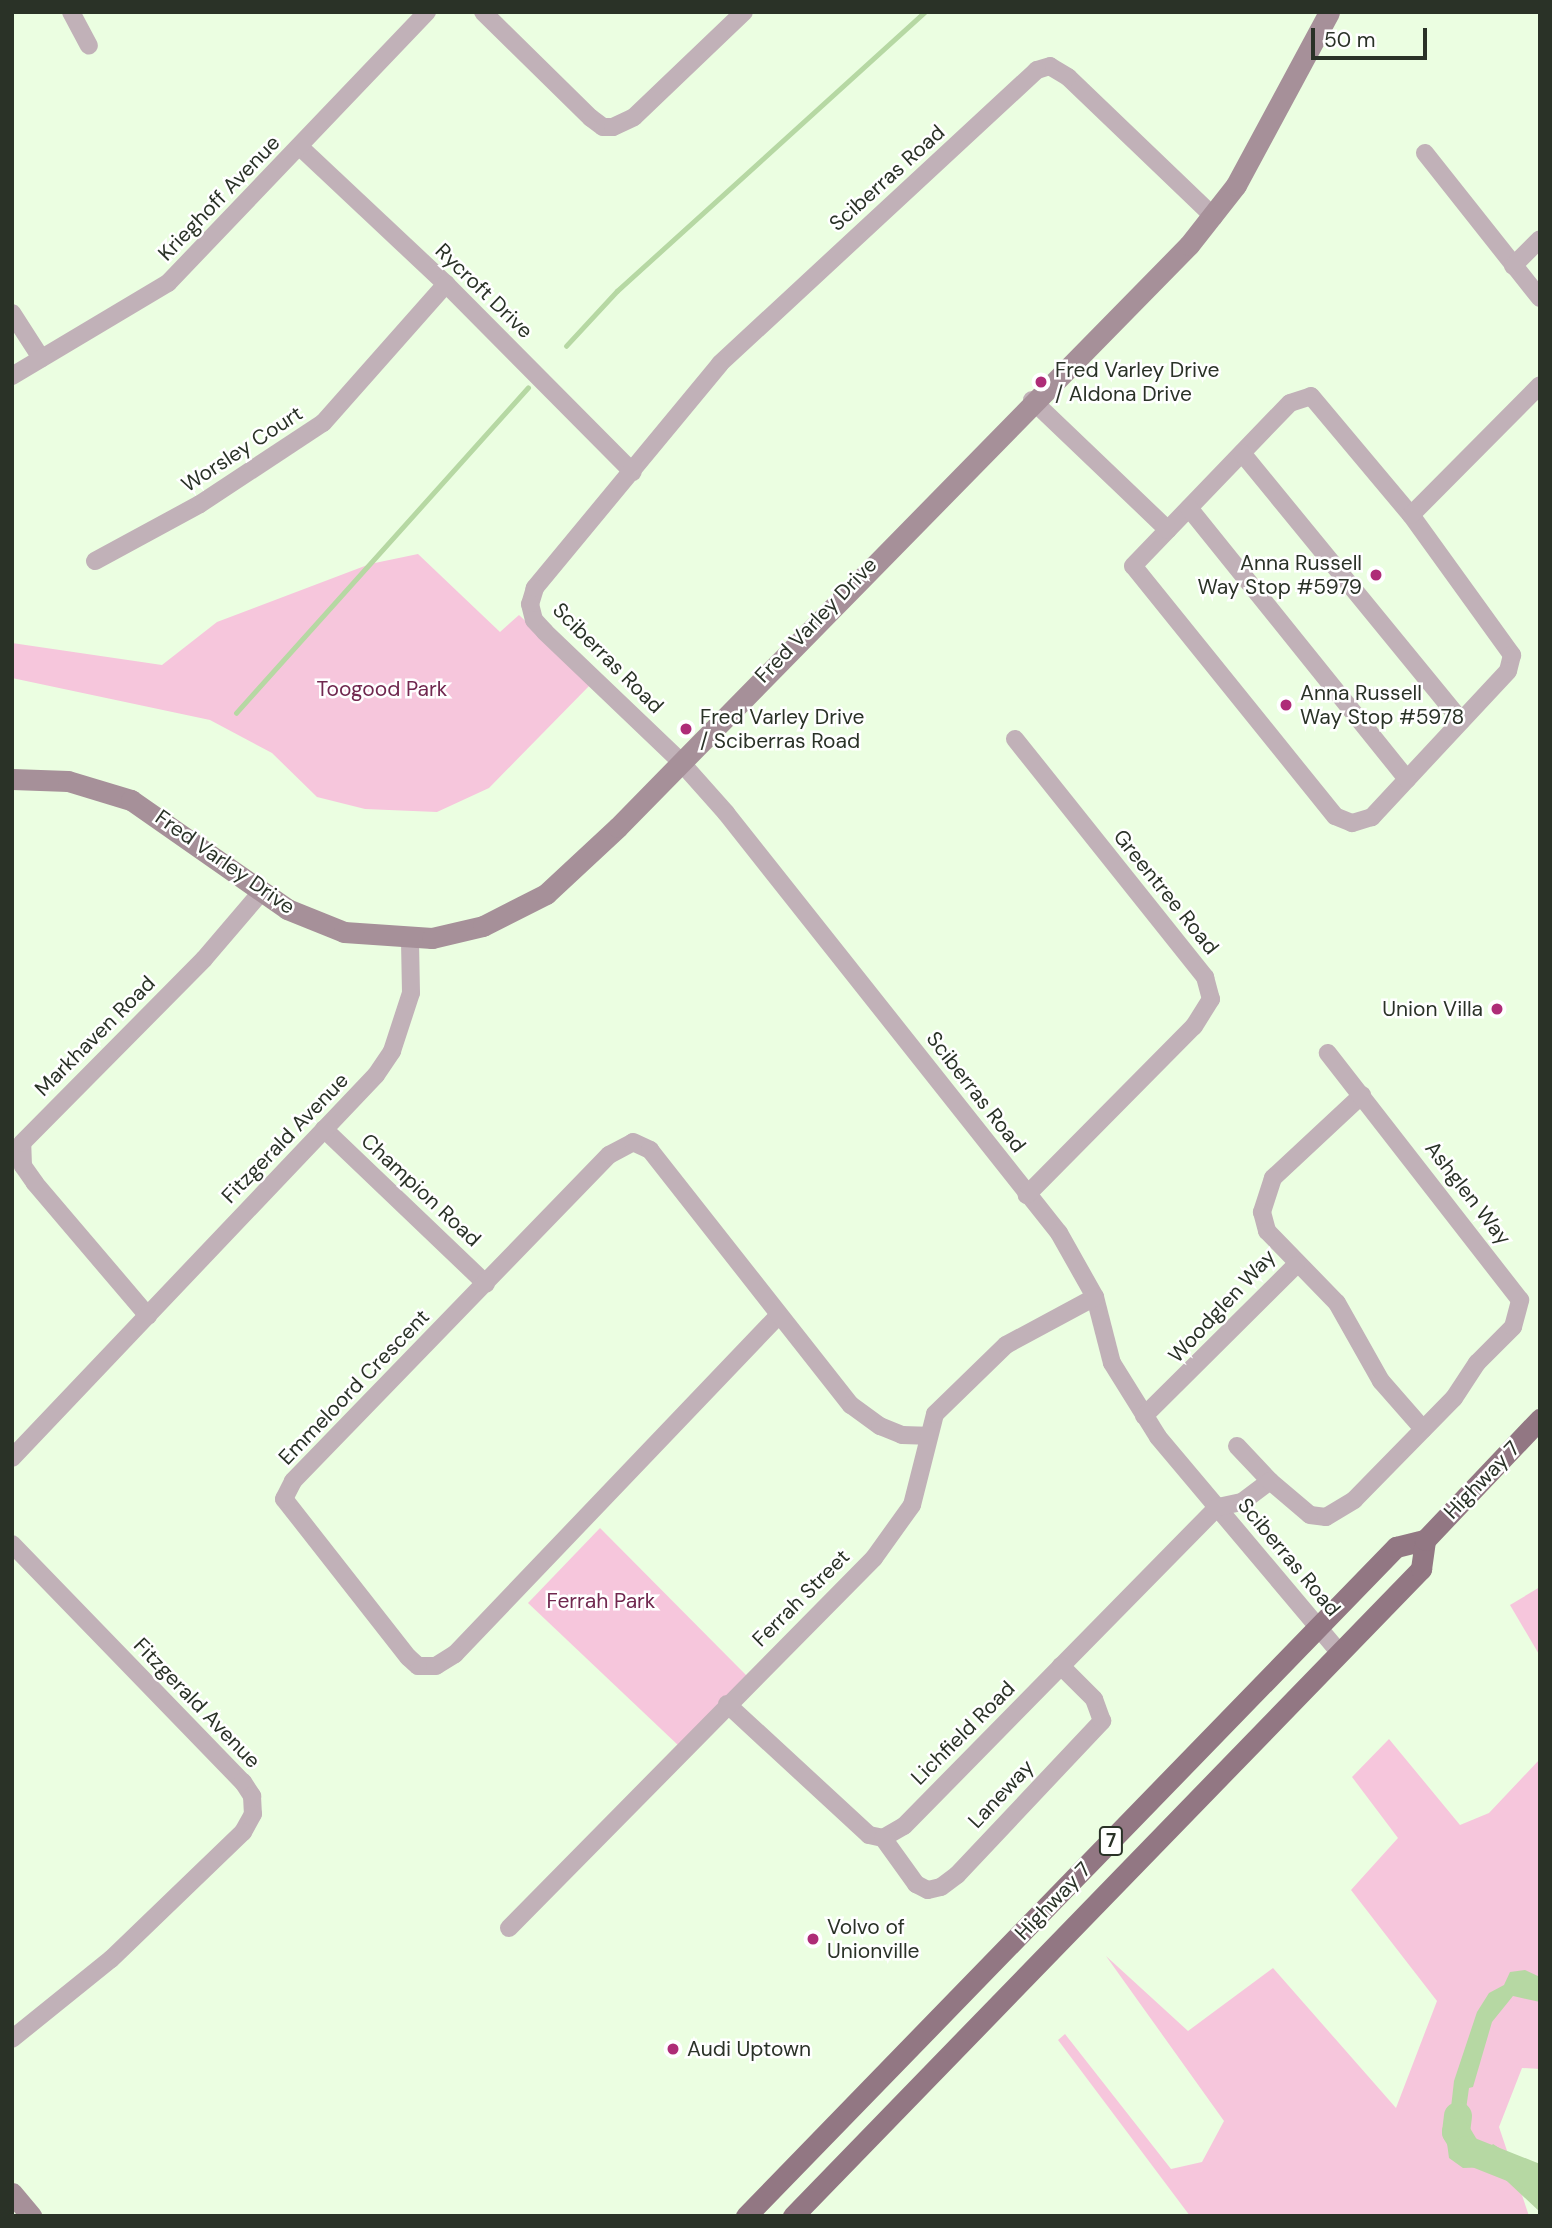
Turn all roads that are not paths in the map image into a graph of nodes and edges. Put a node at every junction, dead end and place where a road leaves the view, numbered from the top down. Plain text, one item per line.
1 (71, 12) edge
2 (427, 12) edge
3 (483, 12) edge
4 (744, 12) edge
5 (1329, 12) edge
6 (89, 46) dead end
7 (299, 147) junction
8 (1426, 153) dead end
9 (1214, 217) junction
10 (1540, 239) edge
11 (1513, 266) junction
12 (446, 284) junction
13 (1540, 298) edge
14 (12, 313) edge
15 (41, 358) junction
16 (12, 376) edge
17 (1540, 385) edge
18 (1032, 400) junction
19 (1242, 453) junction
20 (633, 472) junction
21 (1189, 508) junction
22 (1411, 515) junction
23 (1168, 530) junction
24 (95, 561) dead end
25 (1461, 722) junction
26 (1015, 739) dead end
27 (679, 760) junction
28 (12, 779) edge
29 (1407, 779) junction
30 (262, 891) junction
31 (410, 939) junction
32 (1328, 1053) dead end
33 (1362, 1095) junction
34 (324, 1129) junction
35 (1027, 1195) junction
36 (1296, 1265) junction
37 (486, 1284) junction
38 (1095, 1297) junction
39 (148, 1316) junction
40 (778, 1316) junction
41 (1144, 1416) junction
42 (1540, 1419) edge
43 (1423, 1429) junction
44 (926, 1436) junction
45 (1237, 1446) dead end
46 (12, 1458) edge
47 (1270, 1481) junction
48 (1218, 1507) junction
49 (1425, 1540) junction
50 (12, 1544) edge
51 (1318, 1627) junction
52 (1340, 1653) junction
53 (1061, 1666) junction
54 (727, 1704) junction
55 (883, 1838) junction
56 (509, 1928) dead end
57 (13, 2039) edge
58 (12, 2193) edge
59 (31, 2216) edge
60 (746, 2216) edge
61 (793, 2216) edge

1 - 6 street
2 - 7 street, Krieghoff Avenue
3 - 4 street
5 - 9 street, Fred Varley Drive
7 - 12 street, Rycroft Drive
7 - 15 street, Krieghoff Avenue
8 - 11 street
9 - 18 street, Fred Varley Drive
9 - 20 street, Sciberras Road
10 - 11 street
11 - 13 street
12 - 20 street, Rycroft Drive
12 - 24 street, Worsley Court
14 - 15 street
15 - 16 street, Krieghoff Avenue
17 - 22 street
18 - 23 street
18 - 27 street, Fred Varley Drive
19 - 21 street
19 - 22 street
19 - 25 street
20 - 27 street, Sciberras Road
21 - 23 street
21 - 29 street
22 - 25 street
23 - 29 street
25 - 29 street
26 - 35 street, Greentree Road
27 - 31 street, Fred Varley Drive
27 - 35 street, Sciberras Road
28 - 30 street, Fred Varley Drive
30 - 31 street, Fred Varley Drive
30 - 39 street, Markhaven Road
31 - 34 street, Fitzgerald Avenue
32 - 33 street, Ashglen Way
33 - 36 street, Woodglen Way
33 - 43 street, Ashglen Way
34 - 37 street, Champion Road
34 - 39 street, Fitzgerald Avenue
35 - 38 street, Sciberras Road
36 - 41 street, Woodglen Way
36 - 43 street
37 - 40 street, Emmeloord Crescent
37 - 40 street, Emmeloord Crescent
38 - 41 street, Sciberras Road
38 - 44 street, Ferrah Street
39 - 46 street, Fitzgerald Avenue
40 - 44 street, Emmeloord Crescent
41 - 48 street, Sciberras Road
42 - 49 main road, Highway 7 / 7
43 - 47 street, Ashglen Way
44 - 54 street, Ferrah Street
45 - 47 street, Ashglen Way
47 - 48 street
48 - 51 street, Sciberras Road
48 - 53 street, Lichfield Road
49 - 51 main road, Highway 7 / 7
49 - 52 main road, Highway 7 / 7
50 - 57 street, Fitzgerald Avenue
51 - 52 street, Sciberras Road
51 - 60 main road, Highway 7 / 7
52 - 61 main road, Highway 7 / 7
53 - 55 street, Lichfield Road
53 - 55 street, Laneway
54 - 55 street
54 - 56 street, Ferrah Street
58 - 59 street

